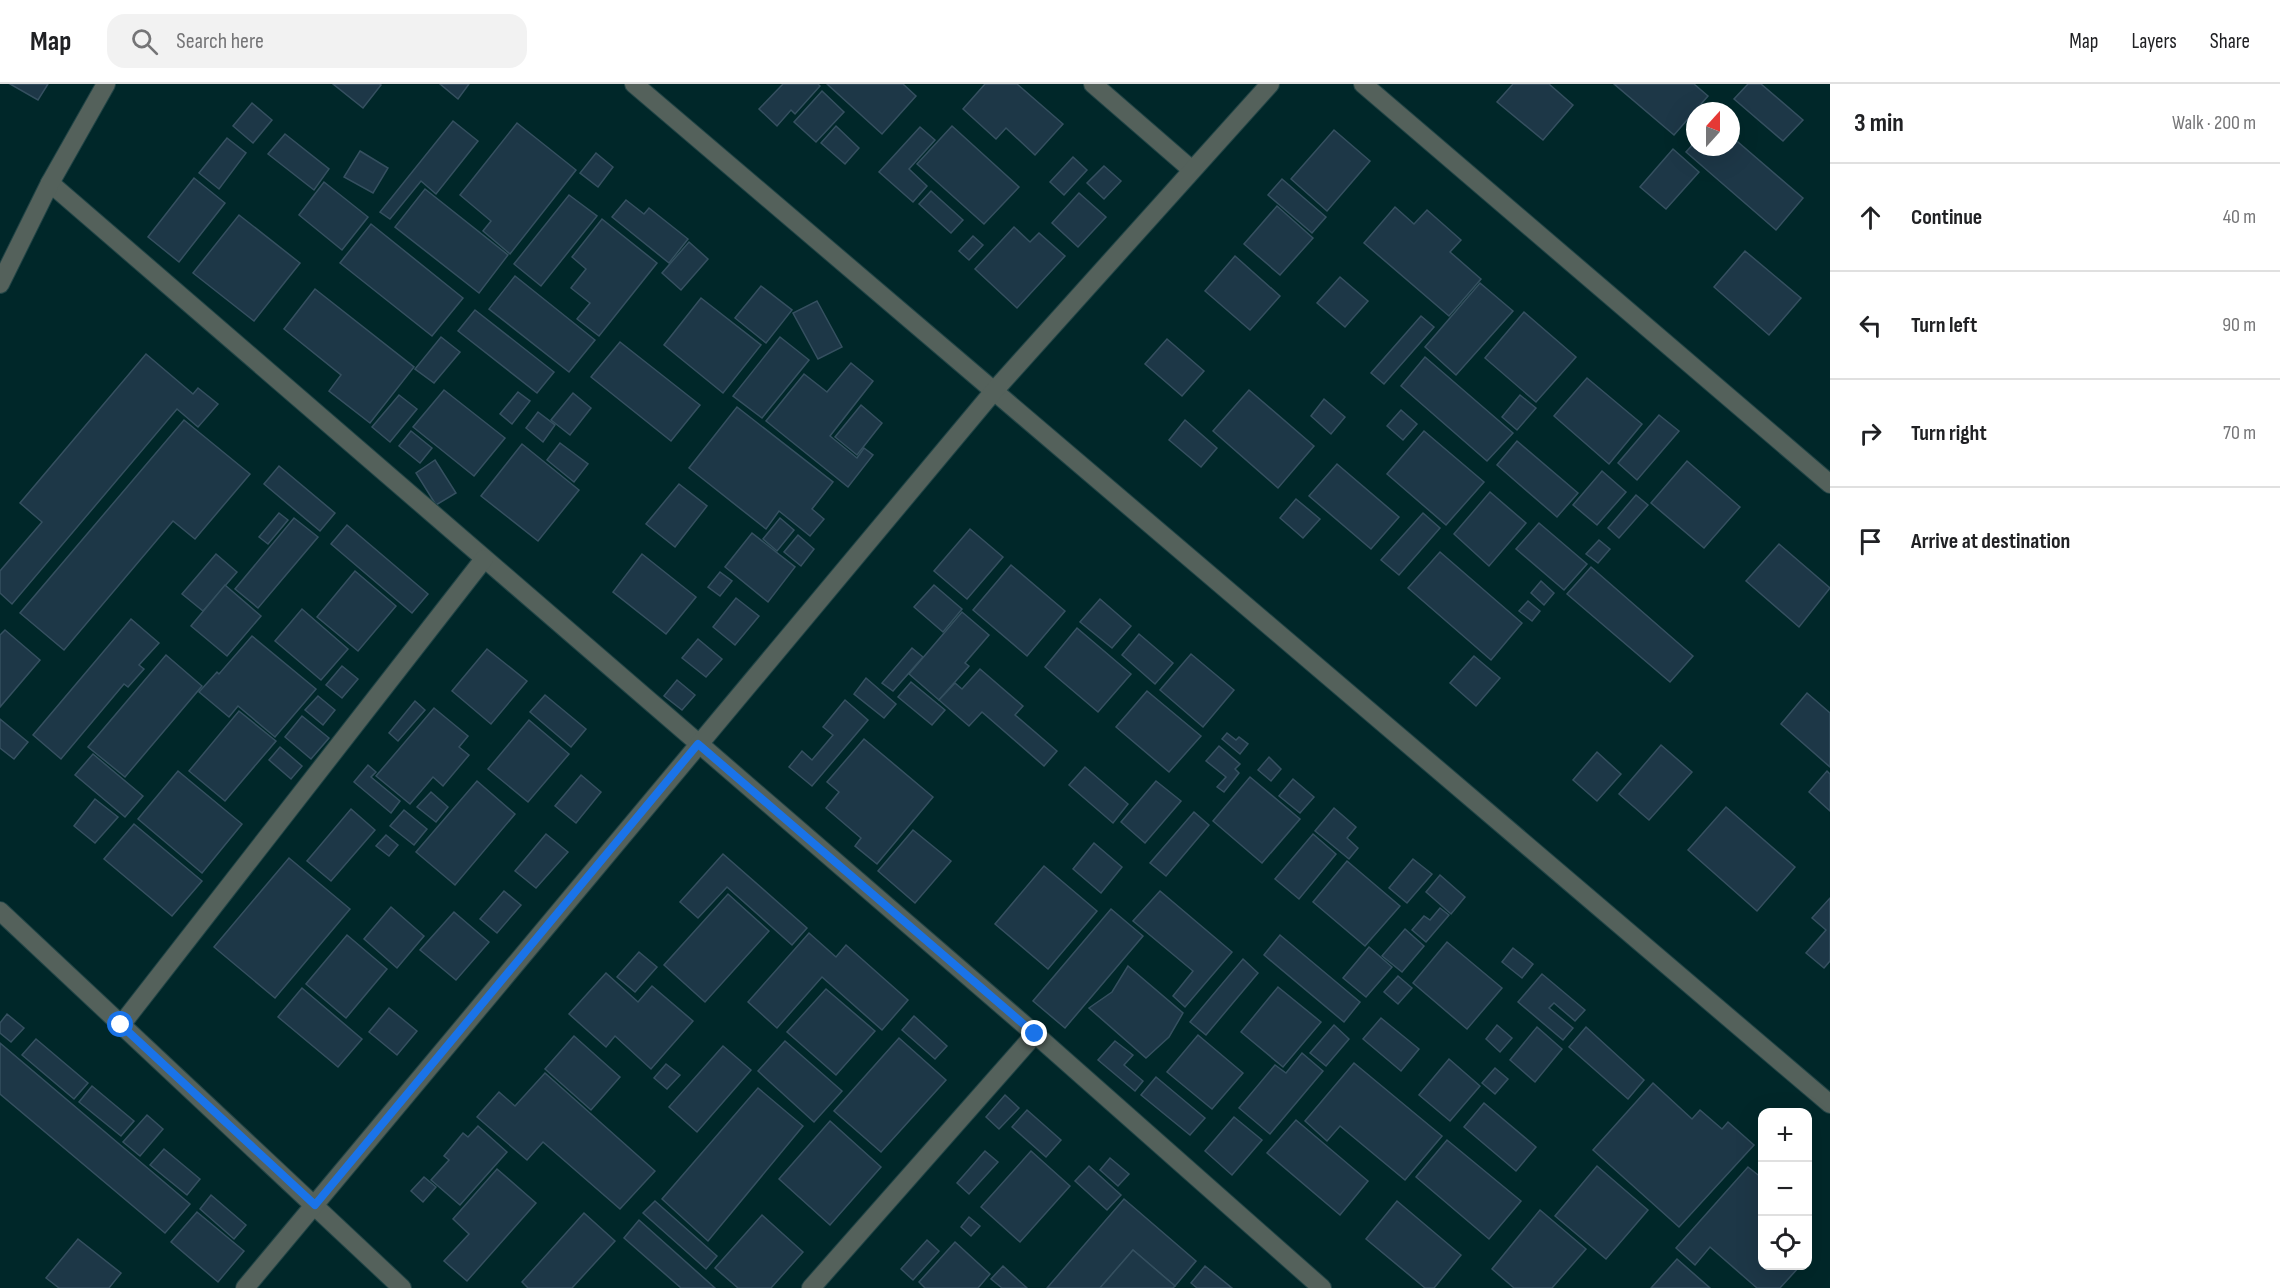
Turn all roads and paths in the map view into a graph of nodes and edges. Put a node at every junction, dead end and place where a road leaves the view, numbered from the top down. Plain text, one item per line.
1 (106, 84) edge
2 (634, 84) edge
3 (1093, 84) edge
4 (1270, 84) edge
5 (1364, 84) edge
6 (1192, 170) junction
7 (50, 183) junction
8 (0, 284) edge
9 (994, 391) junction
10 (1830, 484) edge
11 (484, 559) junction
12 (698, 744) junction
13 (0, 911) edge
14 (121, 1025) junction
15 (1035, 1034) junction
16 (1830, 1104) edge
17 (315, 1205) junction
18 (245, 1288) edge
19 (402, 1288) edge
20 (811, 1288) edge
21 (1322, 1288) edge

1 - 7 street
2 - 9 street
3 - 6 street
4 - 6 street
5 - 10 street
6 - 9 street
7 - 8 street
7 - 11 street
9 - 12 street
9 - 16 street
11 - 12 street
11 - 14 street
12 - 15 street
12 - 17 street
13 - 14 street
14 - 17 street
15 - 20 street
15 - 21 street
17 - 18 street
17 - 19 street

